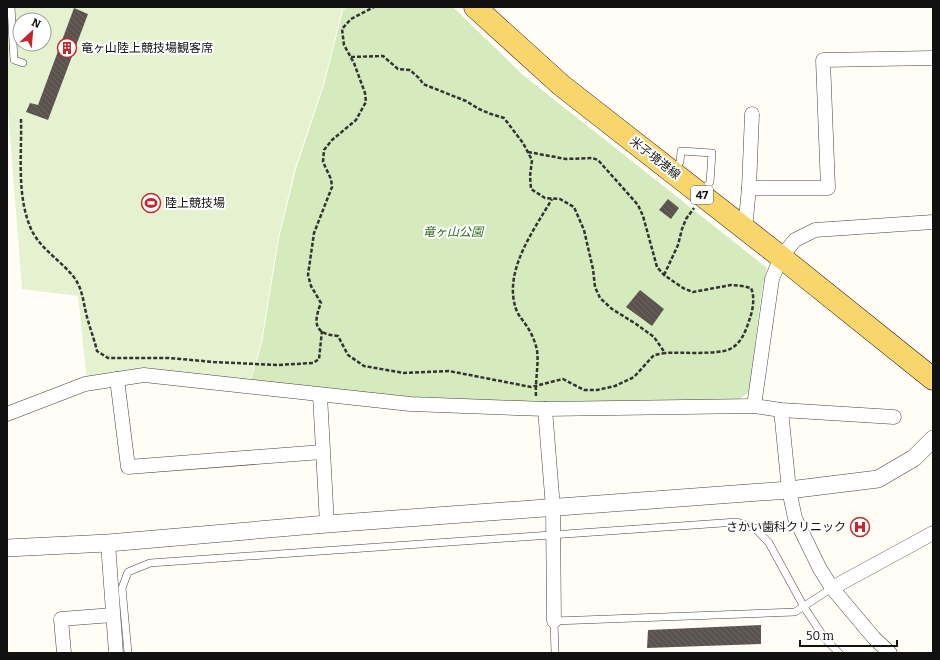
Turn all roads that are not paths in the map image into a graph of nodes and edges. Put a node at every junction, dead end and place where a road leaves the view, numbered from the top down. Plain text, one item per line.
1 (11, 7) edge
2 (475, 7) edge
3 (933, 58) edge
4 (23, 62) dead end
5 (752, 114) dead end
6 (672, 172) junction
7 (749, 188) junction
8 (698, 200) junction
9 (933, 222) edge
10 (746, 229) junction
11 (781, 257) junction
12 (117, 378) junction
13 (933, 379) edge
14 (320, 395) junction
15 (754, 406) junction
16 (541, 408) junction
17 (781, 410) junction
18 (7, 414) edge
19 (894, 417) dead end
20 (933, 439) edge
21 (322, 452) junction
22 (789, 490) junction
23 (553, 508) junction
24 (327, 524) junction
25 (933, 533) edge
26 (554, 535) junction
27 (108, 543) junction
28 (7, 548) edge
29 (832, 588) junction
30 (804, 607) junction
31 (113, 615) junction
32 (554, 621) junction
33 (64, 653) edge
34 (116, 653) edge
35 (128, 653) edge
36 (555, 653) edge
37 (839, 653) edge
38 (890, 653) edge

1 - 4 lane
2 - 6 main road, 米子境港線 / 47
3 - 7 street
5 - 7 street
6 - 8 main road, 米子境港線 / 47
6 - 8 lane
7 - 10 street
8 - 10 main road, 米子境港線 / 47
9 - 11 street
10 - 11 main road, 米子境港線 / 47
11 - 13 main road, 米子境港線 / 47
11 - 15 street
12 - 14 street
12 - 18 street
12 - 21 street
14 - 16 street
14 - 21 street
15 - 16 street
15 - 17 street
16 - 23 street
17 - 19 street
17 - 22 street
20 - 22 street
21 - 24 street
22 - 23 street
22 - 29 street
23 - 24 street
23 - 26 street
24 - 27 street
25 - 29 street
26 - 30 lane
26 - 32 street
26 - 35 lane
27 - 28 street
27 - 31 street
29 - 30 lane
29 - 38 street
30 - 32 lane
30 - 37 lane
31 - 33 street
31 - 34 street
32 - 36 lane

